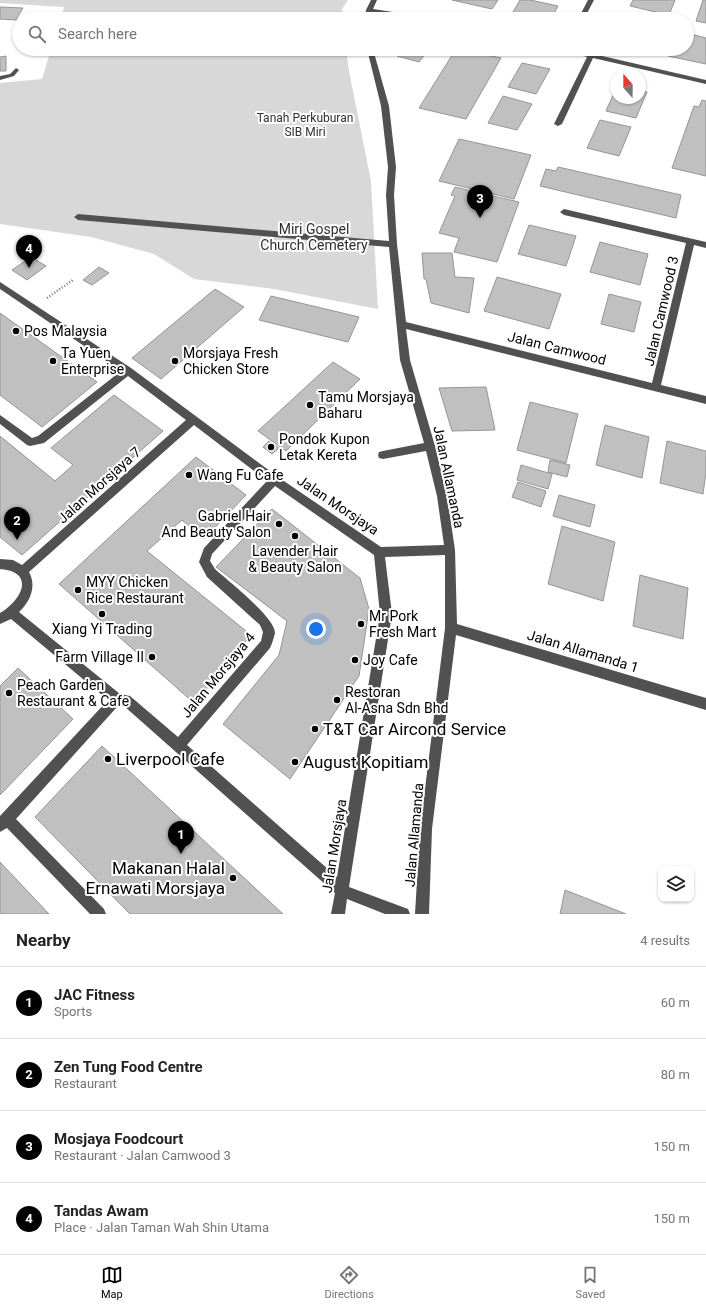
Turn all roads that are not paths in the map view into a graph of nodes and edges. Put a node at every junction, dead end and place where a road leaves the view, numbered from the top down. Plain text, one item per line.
1 (374, 0) edge
2 (591, 0) edge
3 (369, 10) joint
4 (382, 12) edge
5 (585, 12) edge
6 (372, 56) edge
7 (591, 56) joint
8 (16, 70) dead end
9 (0, 78) edge
10 (706, 82) edge
11 (558, 124) dead end
12 (564, 212) dead end
13 (78, 217) dead end
14 (691, 241) junction
15 (393, 244) junction
16 (706, 245) edge
17 (0, 285) edge
18 (401, 324) junction
19 (128, 371) junction
20 (656, 387) junction
21 (706, 400) edge
22 (0, 419) edge
23 (194, 419) junction
24 (430, 446) junction
25 (382, 455) dead end
26 (274, 480) junction
27 (450, 550) junction
28 (379, 552) junction
29 (0, 564) edge
30 (22, 571) junction
31 (12, 613) junction
32 (0, 619) edge
33 (451, 628) junction
34 (115, 702) junction
35 (706, 704) edge
36 (178, 746) junction
37 (4, 822) edge
38 (343, 891) junction
39 (99, 914) edge
40 (338, 914) edge
41 (403, 914) edge
42 (422, 914) edge

1 - 3 street
2 - 5 street
3 - 4 street
6 - 15 street, Jalan Allamanda
7 - 10 street
7 - 11 street
8 - 9 street
12 - 14 street, Jalan Camwood 3
13 - 15 street
14 - 16 street, Jalan Camwood 3
14 - 20 street, Jalan Camwood 3
15 - 18 street, Jalan Allamanda
17 - 19 street, Jalan Morsjaya
18 - 20 street, Jalan Camwood
18 - 24 street, Jalan Allamanda
19 - 22 street
19 - 23 street, Jalan Morsjaya
20 - 21 street, Jalan Camwood
23 - 26 street, Jalan Morsjaya
23 - 30 street, Jalan Morsjaya 7
24 - 25 street
24 - 27 street, Jalan Allamanda
26 - 28 street, Jalan Morsjaya
26 - 36 street, Jalan Morsjaya 4
27 - 28 street
27 - 33 street, Jalan Allamanda
28 - 38 street, Jalan Morsjaya
29 - 30 street
30 - 31 street
31 - 32 street
31 - 34 street
33 - 35 street, Jalan Allamanda 1
33 - 42 street, Jalan Allamanda
34 - 36 street
34 - 37 street
36 - 38 street
37 - 39 street
38 - 40 street, Jalan Morsjaya
38 - 41 street

